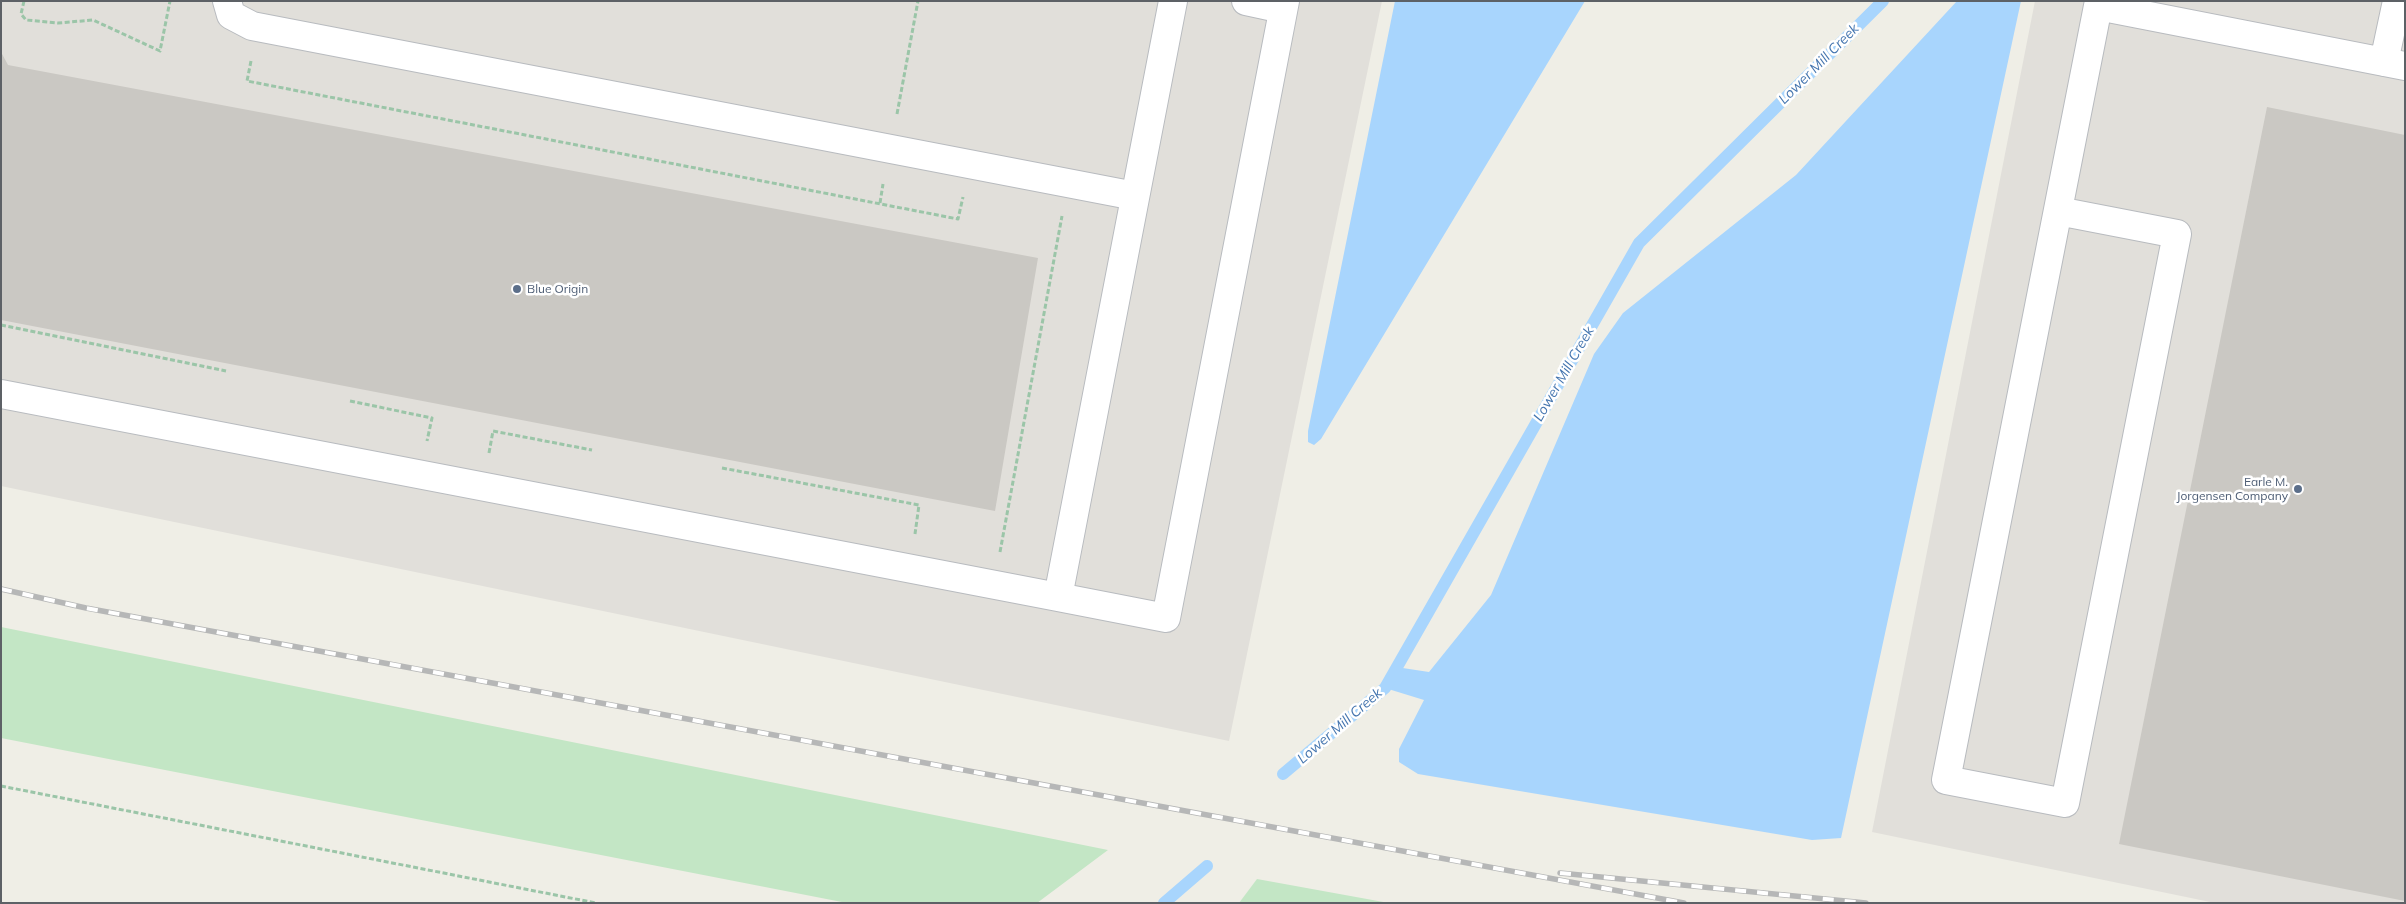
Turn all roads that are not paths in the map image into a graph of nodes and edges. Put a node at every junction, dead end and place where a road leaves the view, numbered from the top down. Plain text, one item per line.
1 (227, 1) edge
2 (1172, 1) edge
3 (1246, 1) edge
4 (2397, 1) edge
5 (2099, 3) edge
6 (1284, 5) edge
7 (2395, 64) edge
8 (1136, 196) junction
9 (2058, 211) junction
10 (1, 394) edge
11 (1058, 597) junction

1 - 8 lane
2 - 8 lane
3 - 6 lane
4 - 7 lane
5 - 7 lane
5 - 9 lane
6 - 11 lane
8 - 11 lane
9 - 9 lane
10 - 11 lane

